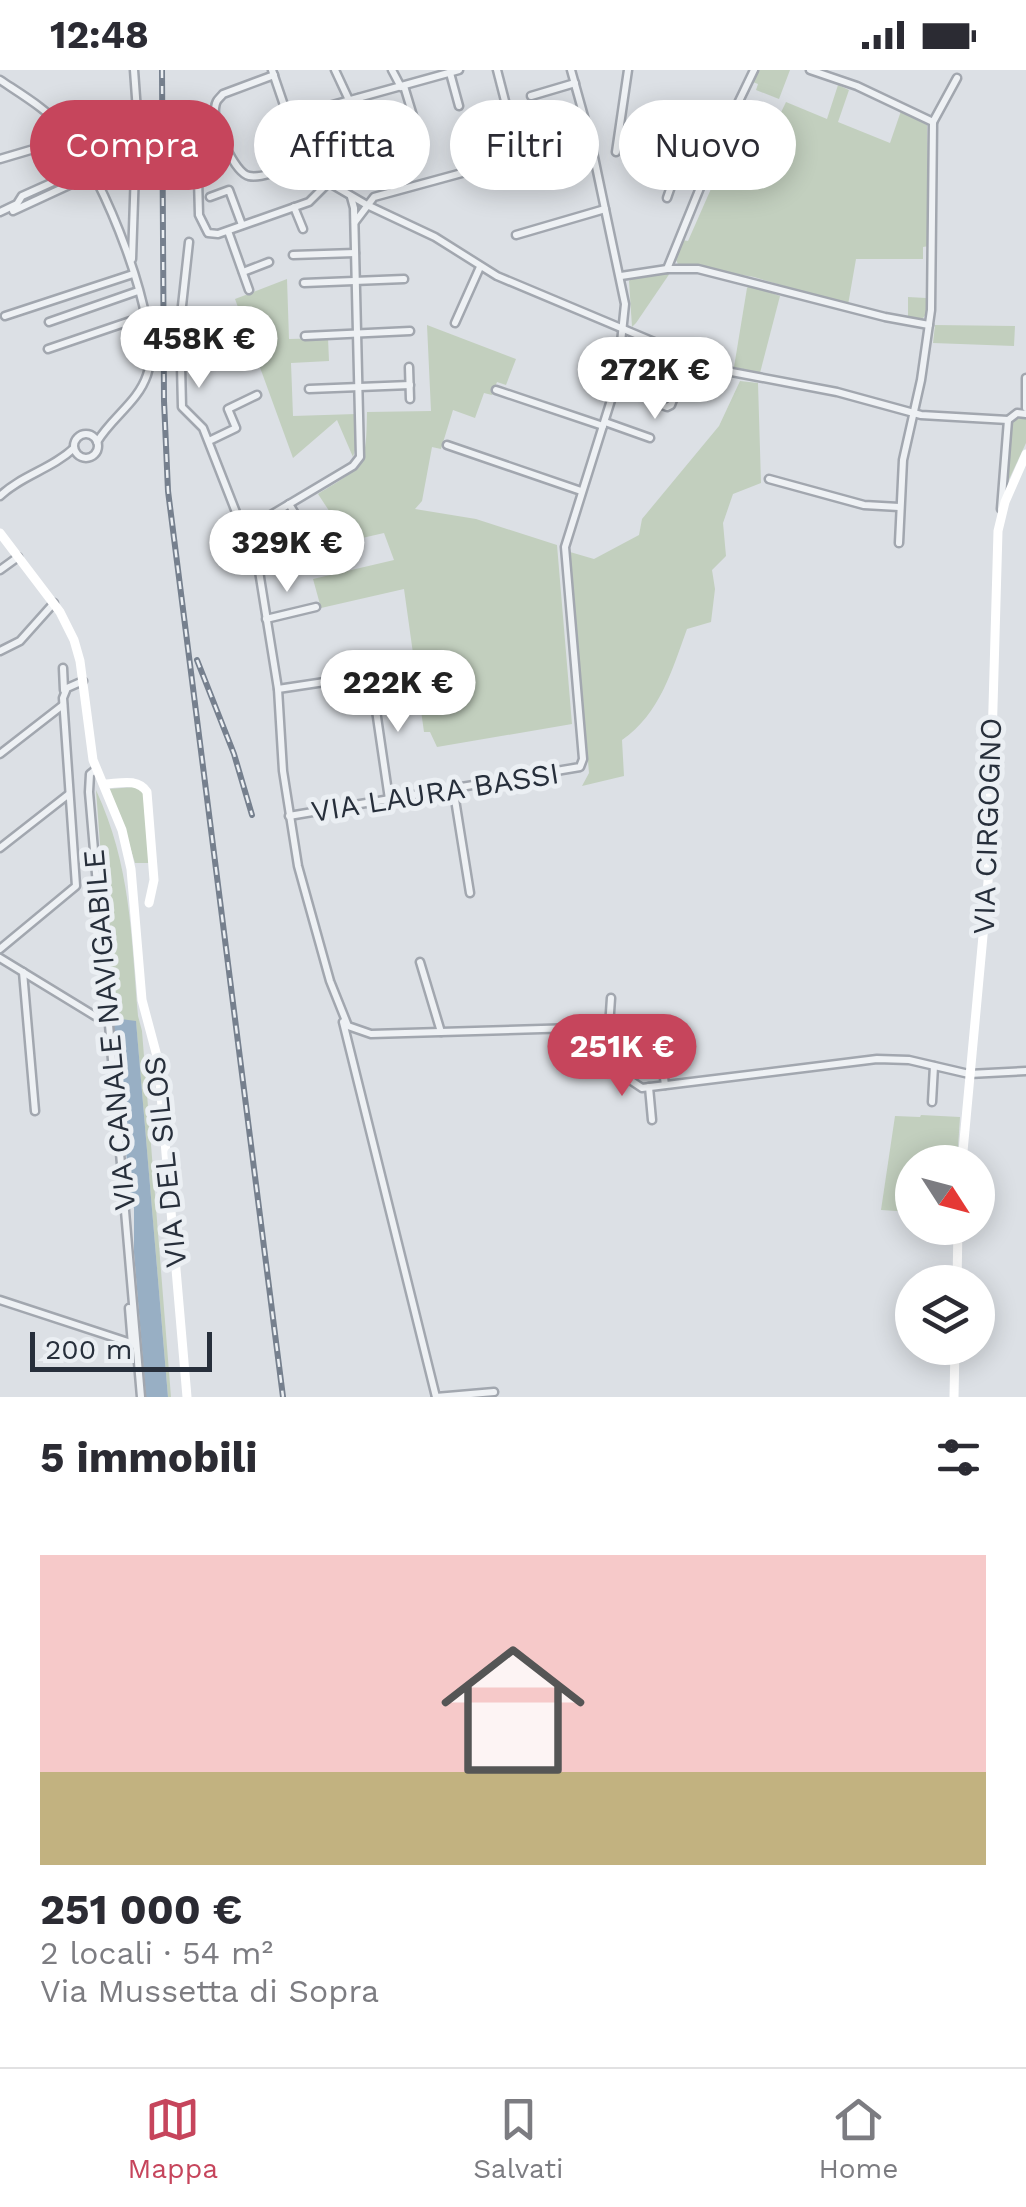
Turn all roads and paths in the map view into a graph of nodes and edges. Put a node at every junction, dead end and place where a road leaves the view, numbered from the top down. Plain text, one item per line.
1 (134, 70) edge
2 (335, 70) edge
3 (392, 70) edge
4 (460, 70) edge
5 (497, 70) edge
6 (571, 70) edge
7 (628, 70) edge
8 (754, 70) edge
9 (810, 70) edge
10 (273, 72) edge
11 (450, 73) junction
12 (957, 78) dead end
13 (0, 80) edge
14 (576, 83) junction
15 (402, 87) junction
16 (532, 96) dead end
17 (359, 98) joint
18 (30, 100) edge
19 (283, 100) edge
20 (349, 100) joint
21 (407, 100) edge
22 (457, 100) edge
23 (505, 100) edge
24 (580, 100) edge
25 (740, 100) edge
26 (934, 122) junction
27 (30, 150) edge
28 (616, 152) dead end
29 (0, 160) edge
30 (254, 176) edge
31 (450, 176) edge
32 (599, 181) edge
33 (38, 190) edge
34 (100, 190) edge
35 (199, 190) edge
36 (321, 190) edge
37 (338, 190) edge
38 (670, 190) edge
39 (699, 190) edge
40 (350, 196) junction
41 (210, 197) dead end
42 (668, 198) dead end
43 (368, 205) junction
44 (294, 207) junction
45 (605, 210) junction
46 (1, 213) edge
47 (355, 223) junction
48 (242, 225) junction
49 (303, 229) dead end
50 (228, 230) junction
51 (516, 235) dead end
52 (189, 242) dead end
53 (355, 253) junction
54 (293, 255) dead end
55 (132, 260) junction
56 (269, 262) dead end
57 (480, 267) junction
58 (667, 269) junction
59 (243, 272) junction
60 (133, 274) junction
61 (621, 276) junction
62 (404, 279) dead end
63 (356, 281) junction
64 (304, 283) dead end
65 (250, 290) dead end
66 (138, 291) junction
67 (4, 316) dead end
68 (145, 316) junction
69 (50, 322) dead end
70 (455, 322) dead end
71 (929, 325) junction
72 (624, 329) junction
73 (410, 331) dead end
74 (358, 333) junction
75 (305, 336) dead end
76 (48, 349) dead end
77 (674, 352) junction
78 (689, 358) junction
79 (409, 367) dead end
80 (1026, 378) edge
81 (410, 385) junction
82 (360, 386) junction
83 (309, 390) dead end
84 (496, 390) dead end
85 (257, 395) dead end
86 (1024, 395) edge
87 (410, 399) dead end
88 (912, 413) junction
89 (1017, 414) edge
90 (604, 424) junction
91 (106, 427) junction
92 (90, 435) junction
93 (650, 438) dead end
94 (209, 441) junction
95 (98, 442) junction
96 (446, 444) dead end
97 (77, 452) junction
98 (1026, 454) edge
99 (769, 479) dead end
100 (3, 491) edge
101 (582, 491) junction
102 (289, 504) junction
103 (899, 506) junction
104 (1000, 515) junction
105 (305, 530) dead end
106 (244, 531) junction
107 (0, 533) edge
108 (899, 543) dead end
109 (18, 557) junction
110 (0, 570) edge
111 (54, 603) junction
112 (316, 606) dead end
113 (266, 619) junction
114 (0, 651) edge
115 (64, 668) dead end
116 (410, 670) dead end
117 (371, 676) junction
118 (83, 681) junction
119 (278, 689) junction
120 (64, 691) junction
121 (63, 704) junction
122 (0, 754) edge
123 (96, 770) junction
124 (104, 784) junction
125 (453, 788) junction
126 (70, 794) junction
127 (389, 799) junction
128 (289, 816) junction
129 (0, 848) edge
130 (154, 867) junction
131 (132, 869) junction
132 (470, 893) dead end
133 (149, 903) dead end
134 (0, 948) edge
135 (0, 958) edge
136 (420, 962) dead end
137 (23, 972) junction
138 (611, 998) dead end
139 (342, 1016) junction
140 (109, 1018) junction
141 (611, 1028) junction
142 (441, 1032) junction
143 (658, 1033) dead end
144 (644, 1040) dead end
145 (934, 1066) junction
146 (1026, 1071) edge
147 (969, 1074) junction
148 (665, 1085) junction
149 (649, 1087) junction
150 (932, 1102) dead end
151 (35, 1111) dead end
152 (652, 1120) dead end
153 (963, 1145) edge
154 (132, 1292) junction
155 (0, 1300) edge
156 (131, 1343) junction
157 (138, 1360) junction
158 (955, 1365) edge
159 (494, 1392) dead end
160 (141, 1397) edge
161 (187, 1397) edge
162 (436, 1397) edge
163 (954, 1397) edge

1 - 55 street
2 - 20 street
3 - 15 street
4 - 11 street
5 - 23 street
6 - 14 street
7 - 28 street
8 - 25 street
9 - 26 street
10 - 19 street
10 - 30 street
11 - 15 street
11 - 22 street
12 - 26 street
13 - 18 street
14 - 16 street
14 - 24 street
15 - 17 street
15 - 21 street
17 - 20 street
26 - 71 street
27 - 29 street
31 - 43 street
32 - 45 street
33 - 46 street
34 - 55 street
35 - 50 street
36 - 44 street
37 - 40 street
38 - 42 street
39 - 58 street
40 - 43 street
40 - 47 street
41 - 48 street
43 - 47 street
43 - 57 street
44 - 48 street
44 - 49 street
45 - 51 street
45 - 61 street
47 - 53 street
48 - 50 street
50 - 59 street
52 - 94 street
53 - 54 street
53 - 63 street
55 - 60 street
56 - 59 street
57 - 70 street
57 - 72 street
58 - 61 street
58 - 71 street
59 - 65 street
60 - 66 street
60 - 67 street
61 - 72 street
62 - 63 street
63 - 64 street
63 - 74 street
66 - 68 street
66 - 69 street
68 - 76 street
68 - 91 street
71 - 88 street
72 - 77 street
72 - 90 street
73 - 74 street
74 - 75 street
74 - 82 street
77 - 78 street
77 - 78 street
78 - 88 street
79 - 81 street
80 - 86 street
81 - 82 street
81 - 87 street
82 - 83 street
82 - 102 street
84 - 90 street
85 - 94 street
86 - 89 street
88 - 89 street
88 - 103 street
89 - 104 street
90 - 93 street
90 - 101 street
91 - 92 street
91 - 95 street
92 - 95 street
92 - 97 street
94 - 106 street
95 - 97 street
96 - 101 street
97 - 100 street
98 - 104 street, VIA CIRGOGNO
99 - 103 street
101 - 125 street, VIA LAURA BASSI
102 - 105 street
102 - 106 street
103 - 108 street
104 - 147 street, VIA CIRGOGNO
106 - 113 street
107 - 109 street, VIA DEL SILOS
109 - 110 street
109 - 111 street, VIA DEL SILOS
111 - 114 street
111 - 118 street, VIA DEL SILOS
112 - 113 street
113 - 119 street
115 - 120 street
116 - 117 street
117 - 119 street
117 - 127 street
118 - 120 street
118 - 123 street, VIA DEL SILOS
119 - 128 street
120 - 121 street
121 - 122 street
121 - 126 street
123 - 124 street, VIA DEL SILOS
123 - 140 street, VIA CANALE NAVIGABILE
124 - 130 street
124 - 131 street, VIA DEL SILOS
125 - 127 street, VIA LAURA BASSI
125 - 132 street
126 - 129 street
126 - 134 street
127 - 128 street, VIA LAURA BASSI
128 - 139 street
130 - 131 street
130 - 133 street
131 - 161 street, VIA DEL SILOS
135 - 137 street
136 - 142 street
137 - 140 street
137 - 151 street
138 - 141 street
139 - 142 street
139 - 162 street
140 - 154 street, VIA CANALE NAVIGABILE
141 - 142 street
141 - 144 street
141 - 149 street
143 - 148 street
145 - 147 street
145 - 148 street
145 - 150 street
146 - 147 street
147 - 153 street, VIA CIRGOGNO
148 - 149 street
149 - 152 street
154 - 156 street, VIA CANALE NAVIGABILE
154 - 157 street, VIA CANALE NAVIGABILE
155 - 156 street
156 - 157 street, VIA CANALE NAVIGABILE
157 - 160 street, VIA CANALE NAVIGABILE
158 - 163 street
159 - 162 street

